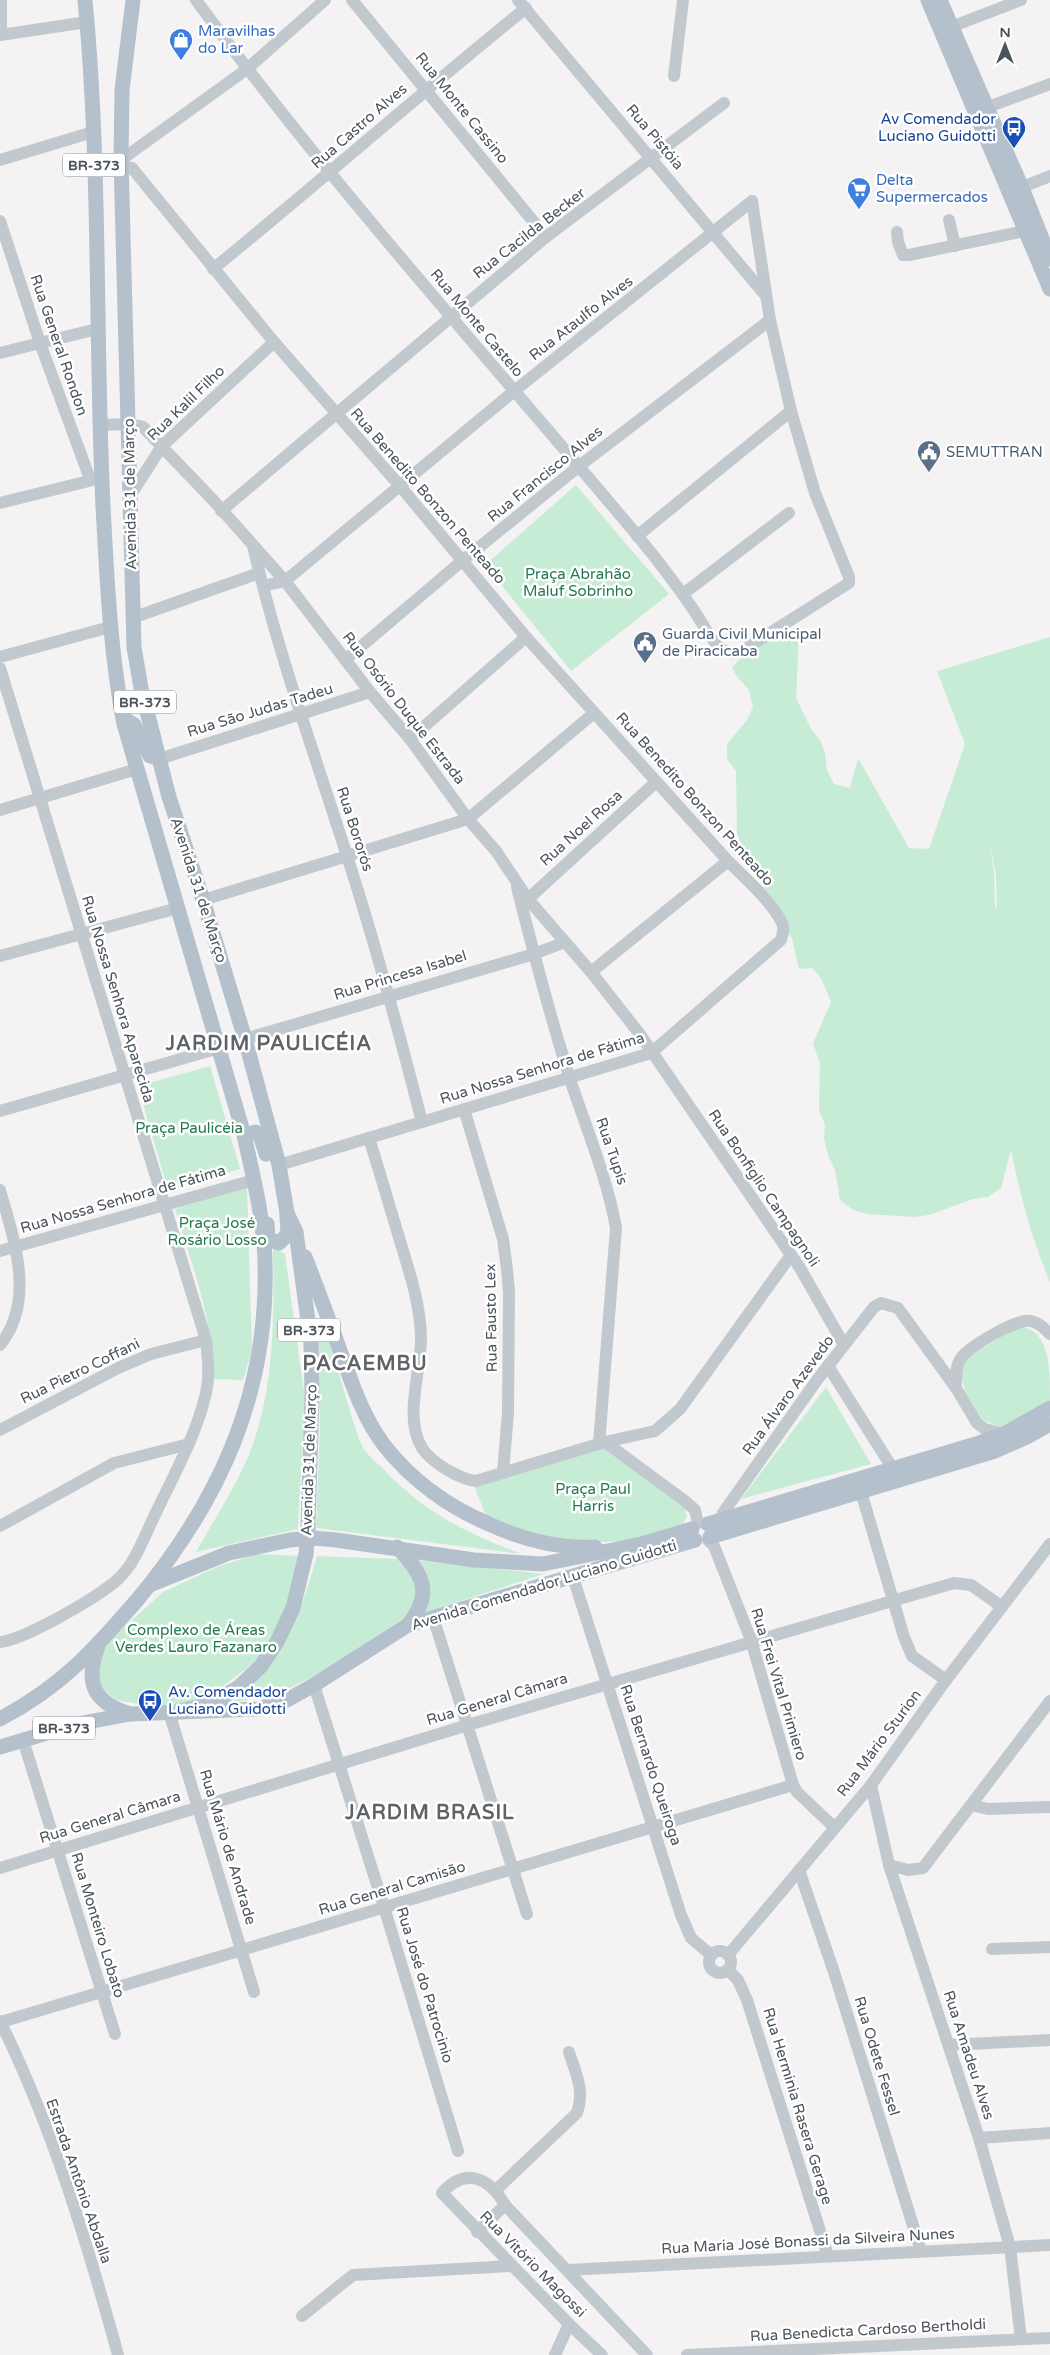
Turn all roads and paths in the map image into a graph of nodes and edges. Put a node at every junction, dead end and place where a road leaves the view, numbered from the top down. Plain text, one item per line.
1 (1, 0) edge
2 (85, 0) edge
3 (133, 0) edge
4 (196, 0) edge
5 (325, 0) edge
6 (352, 0) edge
7 (683, 0) edge
8 (928, 0) edge
9 (940, 0) edge
10 (1021, 0) edge
11 (522, 4) edge
12 (87, 22) junction
13 (951, 27) junction
14 (0, 35) edge
15 (247, 69) junction
16 (674, 76) dead end
17 (1050, 84) edge
18 (425, 90) junction
19 (724, 103) dead end
20 (980, 110) junction
21 (93, 132) junction
22 (651, 159) junction
23 (0, 160) edge
24 (121, 163) junction
25 (330, 172) junction
26 (1050, 176) edge
27 (1015, 190) junction
28 (949, 220) dead end
29 (0, 222) edge
30 (1025, 231) junction
31 (897, 232) dead end
32 (714, 233) junction
33 (546, 237) junction
34 (955, 246) junction
35 (1050, 259) edge
36 (213, 269) junction
37 (1050, 289) edge
38 (766, 296) junction
39 (450, 317) junction
40 (770, 320) junction
41 (97, 330) junction
42 (274, 342) junction
43 (40, 343) junction
44 (0, 353) edge
45 (513, 392) junction
46 (792, 411) junction
47 (335, 413) junction
48 (128, 424) junction
49 (100, 425) junction
50 (162, 446) junction
51 (578, 467) junction
52 (96, 479) junction
53 (400, 486) junction
54 (130, 496) junction
55 (0, 503) edge
56 (221, 511) junction
57 (789, 513) dead end
58 (637, 536) junction
59 (253, 546) junction
60 (462, 562) junction
61 (259, 573) junction
62 (285, 581) junction
63 (263, 586) junction
64 (683, 594) junction
65 (132, 618) junction
66 (110, 627) junction
67 (526, 637) junction
68 (0, 657) edge
69 (345, 660) junction
70 (0, 668) edge
71 (370, 692) junction
72 (594, 713) junction
73 (301, 714) junction
74 (124, 724) junction
75 (410, 739) junction
76 (159, 758) junction
77 (137, 768) junction
78 (656, 782) junction
79 (169, 797) junction
80 (40, 798) junction
81 (146, 800) junction
82 (0, 810) edge
83 (468, 819) junction
84 (347, 854) junction
85 (728, 861) junction
86 (515, 878) junction
87 (528, 899) junction
88 (203, 900) junction
89 (178, 908) junction
90 (81, 933) junction
91 (781, 940) joint
92 (565, 942) junction
93 (534, 954) junction
94 (0, 956) edge
95 (592, 972) junction
96 (389, 996) junction
97 (244, 1039) junction
98 (219, 1048) junction
99 (651, 1053) junction
100 (124, 1074) junction
101 (570, 1078) junction
102 (464, 1109) junction
103 (0, 1111) edge
104 (422, 1122) junction
105 (244, 1135) junction
106 (369, 1138) junction
107 (279, 1165) junction
108 (254, 1180) junction
109 (0, 1190) edge
110 (164, 1204) junction
111 (285, 1206) junction
112 (296, 1232) junction
113 (16, 1246) junction
114 (0, 1250) edge
115 (791, 1255) junction
116 (1050, 1334) edge
117 (206, 1340) junction
118 (0, 1345) edge
119 (844, 1345) junction
120 (828, 1366) junction
121 (956, 1388) junction
122 (1050, 1408) edge
123 (977, 1423) junction
124 (1050, 1424) edge
125 (0, 1430) edge
126 (1004, 1434) junction
127 (1027, 1437) junction
128 (1050, 1437) edge
129 (602, 1443) junction
130 (189, 1444) junction
131 (976, 1444) junction
132 (893, 1469) junction
133 (503, 1472) junction
134 (861, 1492) junction
135 (0, 1526) edge
136 (704, 1530) junction
137 (642, 1544) junction
138 (397, 1548) junction
139 (1048, 1552) edge
140 (573, 1577) junction
141 (148, 1586) junction
142 (893, 1600) junction
143 (1001, 1606) junction
144 (433, 1617) junction
145 (408, 1625) junction
146 (751, 1640) junction
147 (0, 1642) edge
148 (98, 1646) junction
149 (946, 1680) junction
150 (607, 1683) junction
151 (314, 1685) junction
152 (1050, 1701) edge
153 (173, 1712) junction
154 (130, 1714) junction
155 (0, 1719) edge
156 (468, 1725) junction
157 (23, 1740) junction
158 (0, 1747) edge
159 (339, 1764) junction
160 (793, 1785) junction
161 (871, 1785) junction
162 (971, 1805) junction
163 (199, 1806) junction
164 (1050, 1807) edge
165 (654, 1827) junction
166 (834, 1827) junction
167 (58, 1850) junction
168 (889, 1865) junction
169 (0, 1868) edge
170 (512, 1869) junction
171 (799, 1870) junction
172 (384, 1907) junction
173 (527, 1914) dead end
174 (1050, 1947) edge
175 (992, 1949) dead end
176 (243, 1950) junction
177 (728, 1955) junction
178 (711, 1956) junction
179 (728, 1970) junction
180 (103, 1992) junction
181 (254, 1992) dead end
182 (0, 2021) edge
183 (115, 2034) dead end
184 (1050, 2040) edge
185 (949, 2045) junction
186 (569, 2052) dead end
187 (1050, 2133) edge
188 (979, 2138) junction
189 (458, 2152) dead end
190 (496, 2190) junction
191 (505, 2205) junction
192 (477, 2232) junction
193 (1050, 2245) edge
194 (1010, 2247) junction
195 (921, 2251) junction
196 (828, 2256) junction
197 (511, 2266) junction
198 (568, 2270) junction
199 (302, 2316) dead end
200 (569, 2324) junction
201 (1050, 2338) edge
202 (1021, 2339) junction
203 (772, 2353) edge
204 (118, 2355) edge
205 (555, 2355) edge
206 (602, 2355) edge
207 (647, 2355) edge
208 (687, 2355) edge

1 - 14 street
2 - 12 main road, Avenida 31 de Março / BR-373
3 - 24 main road, Avenida 31 de Março / BR-373
4 - 15 street, Rua Monte Castelo
5 - 15 street
6 - 18 street, Rua Monte Cassino
7 - 16 street
8 - 20 main road
9 - 13 main road
10 - 13 street
11 - 18 street, Rua Castro Alves
11 - 22 street, Rua Pistóia
12 - 14 street
12 - 21 main road, Avenida 31 de Março / BR-373
13 - 20 main road
15 - 24 street
15 - 25 street, Rua Monte Castelo
17 - 20 street
18 - 25 street, Rua Castro Alves
18 - 33 street, Rua Monte Cassino
19 - 22 street, Rua Cacilda Becker
20 - 27 main road
21 - 23 street
21 - 41 main road, Avenida 31 de Março / BR-373
22 - 32 street, Rua Pistóia
22 - 33 street, Rua Cacilda Becker
24 - 36 street, Rua Benedito Bonzon Penteado
24 - 48 main road, Avenida 31 de Março / BR-373
25 - 36 street, Rua Castro Alves
25 - 39 street, Rua Monte Castelo
26 - 27 street
27 - 30 main road
27 - 35 main road
28 - 34 street
29 - 43 street, Rua General Rondon
30 - 34 street
30 - 37 main road
31 - 34 street
32 - 38 street, Rua Pistóia
32 - 38 street, Rua Ataulfo Alves
32 - 45 street, Rua Ataulfo Alves
33 - 39 street, Rua Cacilda Becker
36 - 42 street, Rua Benedito Bonzon Penteado
38 - 40 street
39 - 45 street, Rua Monte Castelo
39 - 47 street, Rua Cacilda Becker
40 - 46 street
40 - 51 street, Rua Francisco Alves
41 - 43 street
41 - 49 main road, Avenida 31 de Março / BR-373
42 - 47 street, Rua Benedito Bonzon Penteado
42 - 50 street, Rua Kalil Filho
43 - 44 street
43 - 52 street, Rua General Rondon
45 - 51 street, Rua Monte Castelo
45 - 53 street, Rua Ataulfo Alves
46 - 58 street
46 - 64 street, Rua Monte Castelo
47 - 53 street, Rua Benedito Bonzon Penteado
47 - 56 street, Rua Cacilda Becker
48 - 49 street, Rua Osório Duque Estrada
48 - 50 street, Rua Osório Duque Estrada
48 - 54 main road, Avenida 31 de Março / BR-373
49 - 52 main road, Avenida 31 de Março / BR-373
50 - 54 street, Rua Kalil Filho
50 - 56 street, Rua Osório Duque Estrada
51 - 58 street, Rua Monte Castelo
51 - 60 street, Rua Francisco Alves
52 - 55 street
52 - 66 main road, Avenida 31 de Março / BR-373
53 - 60 street, Rua Benedito Bonzon Penteado
53 - 62 street, Rua Ataulfo Alves
54 - 65 main road, Avenida 31 de Março / BR-373
56 - 59 street, Rua Osório Duque Estrada
57 - 64 street
58 - 64 street, Rua Monte Castelo
59 - 61 street, Rua Bororós
59 - 62 street, Rua Osório Duque Estrada
60 - 67 street, Rua Benedito Bonzon Penteado
60 - 69 street, Rua Francisco Alves
61 - 63 street, Rua Bororós
61 - 65 street
62 - 63 street, Rua Ataulfo Alves
62 - 69 street, Rua Osório Duque Estrada
63 - 73 street, Rua Bororós
65 - 76 main road, Avenida 31 de Março / BR-373
66 - 68 street
66 - 74 main road, Avenida 31 de Março / BR-373
67 - 72 street, Rua Benedito Bonzon Penteado
67 - 75 street
69 - 71 street, Rua Osório Duque Estrada
70 - 80 street, Rua Nossa Senhora Aparecida
71 - 73 street, Rua São Judas Tadeu
71 - 75 street, Rua Osório Duque Estrada
72 - 78 street, Rua Benedito Bonzon Penteado
72 - 83 street
73 - 76 street, Rua São Judas Tadeu
73 - 84 street, Rua Bororós
74 - 76 main road
74 - 77 main road, Avenida 31 de Março / BR-373
75 - 83 street, Rua Osório Duque Estrada
76 - 79 main road, Avenida 31 de Março / BR-373
77 - 80 street
77 - 81 main road, Avenida 31 de Março / BR-373
78 - 85 street, Rua Benedito Bonzon Penteado
78 - 87 street, Rua Noel Rosa
79 - 81 main road
79 - 88 main road, Avenida 31 de Março / BR-373
80 - 82 street
80 - 90 street, Rua Nossa Senhora Aparecida
81 - 89 main road, Avenida 31 de Março / BR-373
83 - 84 street
83 - 86 street, Rua Osório Duque Estrada
84 - 88 street
84 - 96 street, Rua Bororós
85 - 91 street, Rua Benedito Bonzon Penteado
85 - 95 street
86 - 87 street, Rua Osório Duque Estrada
86 - 93 street, Rua Tupis
87 - 92 street, Rua Osório Duque Estrada
88 - 97 main road, Avenida 31 de Março / BR-373
89 - 90 street
89 - 98 main road, Avenida 31 de Março / BR-373
90 - 94 street
90 - 100 street, Rua Nossa Senhora Aparecida
91 - 99 street, Rua Nossa Senhora de Fátima
92 - 93 street, Rua Princesa Isabel
92 - 95 street, Rua Osório Duque Estrada
93 - 96 street, Rua Princesa Isabel
93 - 101 street, Rua Tupis
95 - 99 street, Rua Osório Duque Estrada
96 - 97 street, Rua Princesa Isabel
96 - 104 street, Rua Bororós
97 - 107 main road, Avenida 31 de Março / BR-373
98 - 100 street
98 - 105 main road, Avenida 31 de Março / BR-373
99 - 101 street, Rua Nossa Senhora de Fátima
99 - 115 street, Rua Bonfiglio Campagnoli
100 - 103 street
100 - 110 street, Rua Nossa Senhora Aparecida
101 - 102 street, Rua Nossa Senhora de Fátima
101 - 129 street, Rua Tupis
102 - 104 street, Rua Nossa Senhora de Fátima
102 - 133 street, Rua Fausto Lex
104 - 106 street, Rua Nossa Senhora de Fátima
105 - 108 main road, Avenida 31 de Março / BR-373
105 - 111 main road
106 - 107 street, Rua Nossa Senhora de Fátima
106 - 133 street
107 - 111 main road, Avenida 31 de Março / BR-373
108 - 110 street, Rua Nossa Senhora de Fátima
108 - 111 main road
108 - 141 main road, Avenida 31 de Março / BR-373
109 - 113 street
110 - 113 street, Rua Nossa Senhora de Fátima
110 - 117 street, Rua Nossa Senhora Aparecida
111 - 112 main road, Avenida 31 de Março / BR-373
112 - 137 main road
112 - 153 main road, Avenida 31 de Março / BR-373
113 - 114 street, Rua Nossa Senhora de Fátima
113 - 118 street
115 - 119 street, Rua Bonfiglio Campagnoli
115 - 129 street
116 - 121 street
117 - 125 street, Rua Pietro Coffani
117 - 130 street, Rua Nossa Senhora Aparecida
119 - 120 street, Rua Álvaro Azevedo
119 - 121 street, Rua Álvaro Azevedo
120 - 132 street
120 - 136 street, Rua Álvaro Azevedo
121 - 123 street
122 - 126 main road, Avenida Comendador Luciano Guidotti
123 - 126 street
123 - 131 street
124 - 127 main road, Avenida Comendador Luciano Guidotti
126 - 131 main road, Avenida Comendador Luciano Guidotti
127 - 128 main road
127 - 134 main road, Avenida Comendador Luciano Guidotti
129 - 133 street
129 - 136 street, Rua Frei Vital Primiero
130 - 135 street
130 - 147 street, Rua Nossa Senhora Aparecida
131 - 132 main road, Avenida Comendador Luciano Guidotti
132 - 136 main road, Avenida Comendador Luciano Guidotti
134 - 136 main road, Avenida Comendador Luciano Guidotti
134 - 142 street
136 - 137 main road, Avenida Comendador Luciano Guidotti
136 - 140 main road, Avenida Comendador Luciano Guidotti
136 - 146 street, Rua Frei Vital Primiero
137 - 138 main road, Avenida Comendador Luciano Guidotti
138 - 141 main road, Avenida Comendador Luciano Guidotti
138 - 145 main road
139 - 143 street, Rua Mário Sturion
140 - 144 main road, Avenida Comendador Luciano Guidotti
140 - 150 street, Rua Bernardo Queiroga
141 - 148 main road, Avenida Comendador Luciano Guidotti / BR-373
142 - 143 street, Rua General Câmara
142 - 146 street, Rua General Câmara
142 - 149 street
143 - 149 street, Rua Mário Sturion
144 - 145 main road, Avenida Comendador Luciano Guidotti
144 - 156 street
145 - 151 main road, Avenida Comendador Luciano Guidotti
146 - 150 street, Rua General Câmara
146 - 160 street, Rua Frei Vital Primiero
148 - 154 main road
148 - 155 main road, Avenida Comendador Luciano Guidotti / BR-373
149 - 161 street, Rua Mário Sturion
150 - 156 street, Rua General Câmara
150 - 165 street, Rua Bernardo Queiroga
151 - 153 main road, Avenida Comendador Luciano Guidotti
151 - 159 street, Rua José do Patrocinio
152 - 162 street
153 - 154 main road, Avenida Comendador Luciano Guidotti / BR-373
153 - 163 street, Rua Mário de Andrade
154 - 157 main road, Avenida Comendador Luciano Guidotti / BR-373
156 - 159 street, Rua General Câmara
156 - 170 street
157 - 158 main road, Avenida Comendador Luciano Guidotti / BR-373
157 - 167 street, Rua Monteiro Lobato
159 - 163 street, Rua General Câmara
159 - 172 street, Rua José do Patrocinio
160 - 165 street, Rua General Camisão
160 - 166 street, Rua Frei Vital Primiero
161 - 166 street, Rua Mário Sturion
161 - 168 street, Rua Amadeu Alves
162 - 164 street
162 - 168 street
163 - 167 street, Rua General Câmara
163 - 176 street, Rua Mário de Andrade
165 - 170 street, Rua General Camisão
165 - 178 street, Rua Bernardo Queiroga
166 - 171 street, Rua Mário Sturion
167 - 169 street, Rua General Câmara
167 - 180 street, Rua Monteiro Lobato
168 - 185 street, Rua Amadeu Alves
170 - 172 street, Rua General Camisão
170 - 173 street
171 - 177 street, Rua Mário Sturion
171 - 195 street, Rua Odete Fessel
172 - 176 street, Rua General Camisão
172 - 189 street, Rua José do Patrocinio
174 - 175 street
176 - 180 street, Rua General Camisão
176 - 181 street, Rua Mário de Andrade
177 - 178 street
177 - 179 street
178 - 179 street
179 - 196 street, Rua Herminia Rasera Gerage
180 - 182 street, Rua General Camisão
180 - 183 street, Rua Monteiro Lobato
182 - 204 street, Estrada Antônio Abdalla
184 - 185 street
185 - 188 street, Rua Amadeu Alves
186 - 190 street
187 - 188 street
188 - 194 street, Rua Amadeu Alves
190 - 191 street, Rua Vitório Magossi
190 - 192 street, Rua Vitório Magossi
191 - 192 street
191 - 198 street, Rua Vitório Magossi
192 - 197 street, Rua Vitório Magossi
193 - 194 street, Rua Maria José Bonassi da Silveira Nunes
194 - 195 street, Rua Maria José Bonassi da Silveira Nunes
194 - 202 street, Rua Amadeu Alves
195 - 196 street, Rua Maria José Bonassi da Silveira Nunes
196 - 198 street, Rua Maria José Bonassi da Silveira Nunes
197 - 199 street
197 - 200 street, Rua Vitório Magossi
198 - 207 street, Rua Vitório Magossi
200 - 205 street
200 - 206 street, Rua Vitório Magossi
201 - 202 street, Rua Benedicta Cardoso Bertholdi
202 - 203 street, Rua Benedicta Cardoso Bertholdi
203 - 208 street, Rua Benedicta Cardoso Bertholdi

